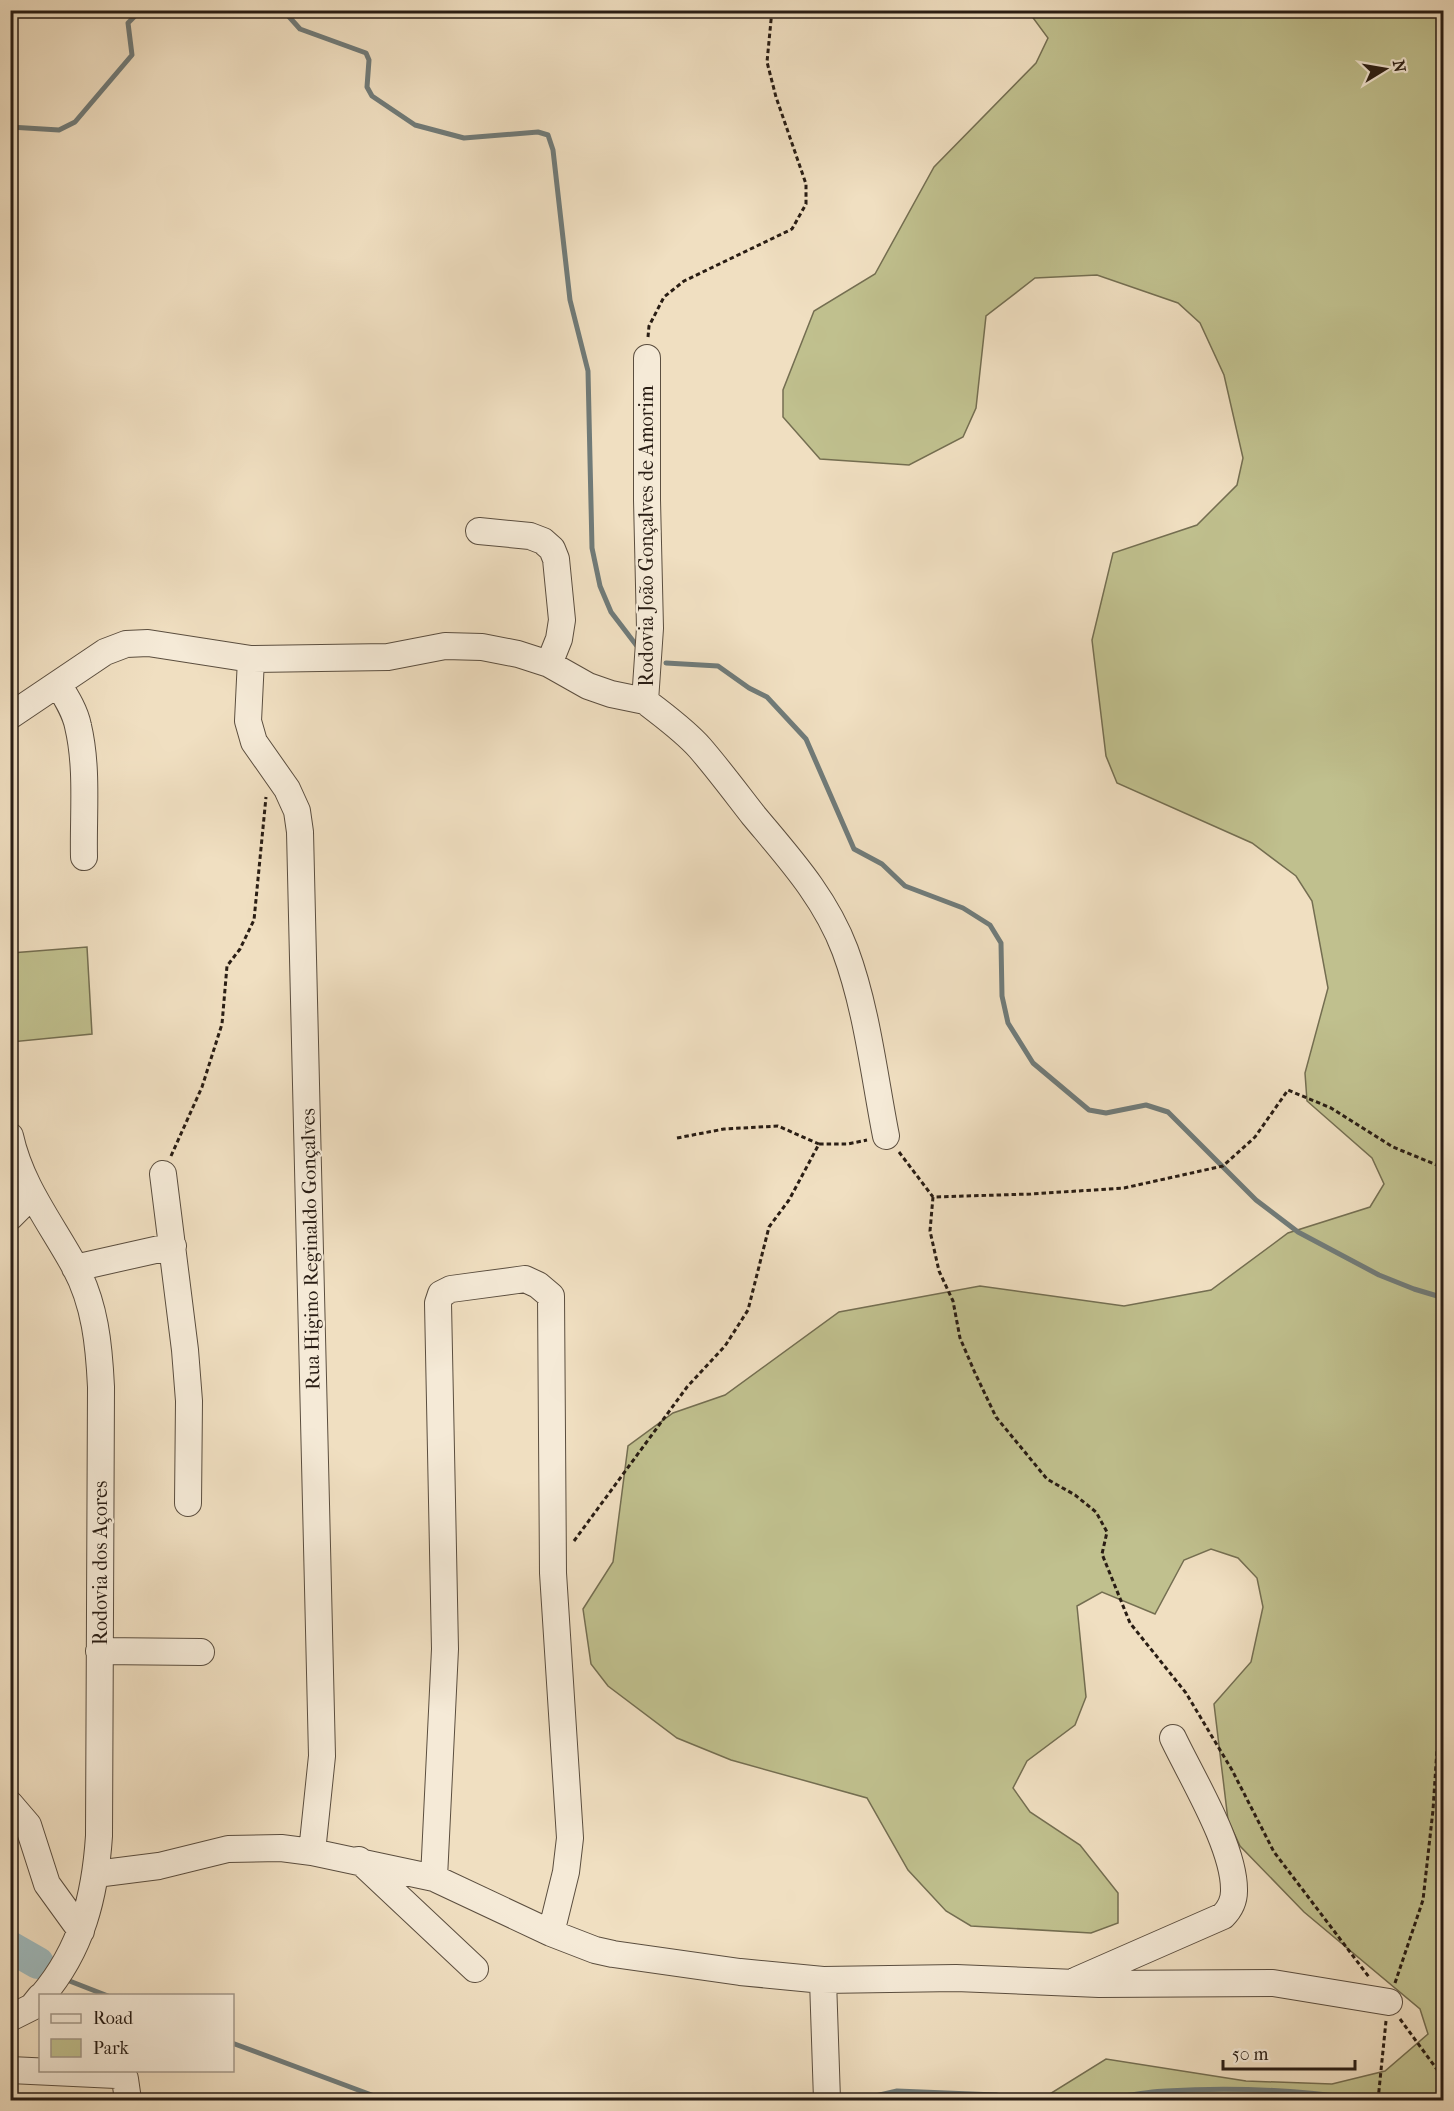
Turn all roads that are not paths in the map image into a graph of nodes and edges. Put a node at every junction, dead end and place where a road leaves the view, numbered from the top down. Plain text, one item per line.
1 (647, 358) road end
2 (479, 531) dead end
3 (251, 658) junction
4 (549, 664) junction
5 (58, 684) junction
6 (645, 701) junction
7 (10, 716) edge
8 (84, 857) dead end
9 (10, 1136) edge
10 (886, 1137) road end
11 (163, 1174) road end
12 (32, 1195) junction
13 (10, 1217) edge
14 (173, 1246) junction
15 (75, 1268) junction
16 (188, 1503) dead end
17 (99, 1651) junction
18 (201, 1652) dead end
19 (1173, 1738) dead end
20 (10, 1804) edge
21 (312, 1852) junction
22 (359, 1860) junction
23 (96, 1874) junction
24 (434, 1878) junction
25 (81, 1931) junction
26 (551, 1933) junction
27 (475, 1969) dead end
28 (823, 1980) junction
29 (1071, 1983) junction
30 (42, 1994) edge
31 (39, 1998) edge
32 (1389, 2002) road end
33 (10, 2018) edge
34 (10, 2070) edge
35 (39, 2071) edge
36 (63, 2072) edge
37 (128, 2100) edge
38 (827, 2100) edge

1 - 6 street, Rodovia João Gonçalves de Amorim
2 - 4 street
3 - 4 street, Rodovia João Gonçalves de Amorim
3 - 5 street, Rodovia João Gonçalves de Amorim
3 - 21 street, Rua Higino Reginaldo Gonçalves
4 - 6 street, Rodovia João Gonçalves de Amorim
5 - 7 street, Rodovia João Gonçalves de Amorim
5 - 8 street
6 - 10 street
9 - 12 street, Rodovia dos Açores
11 - 14 street
12 - 13 street
12 - 15 street, Rodovia dos Açores
14 - 15 street
14 - 16 street
15 - 17 street, Rodovia dos Açores
17 - 18 street
17 - 23 street, Rodovia dos Açores
19 - 29 street
20 - 25 street
21 - 22 street
21 - 23 street
22 - 24 street
22 - 27 street
23 - 25 street, Rodovia dos Açores
24 - 26 street
24 - 26 street
25 - 30 street, Rodovia dos Açores
26 - 28 street
28 - 29 street
28 - 38 street
29 - 32 street
31 - 33 street, Rodovia dos Açores
34 - 35 street
36 - 37 street

